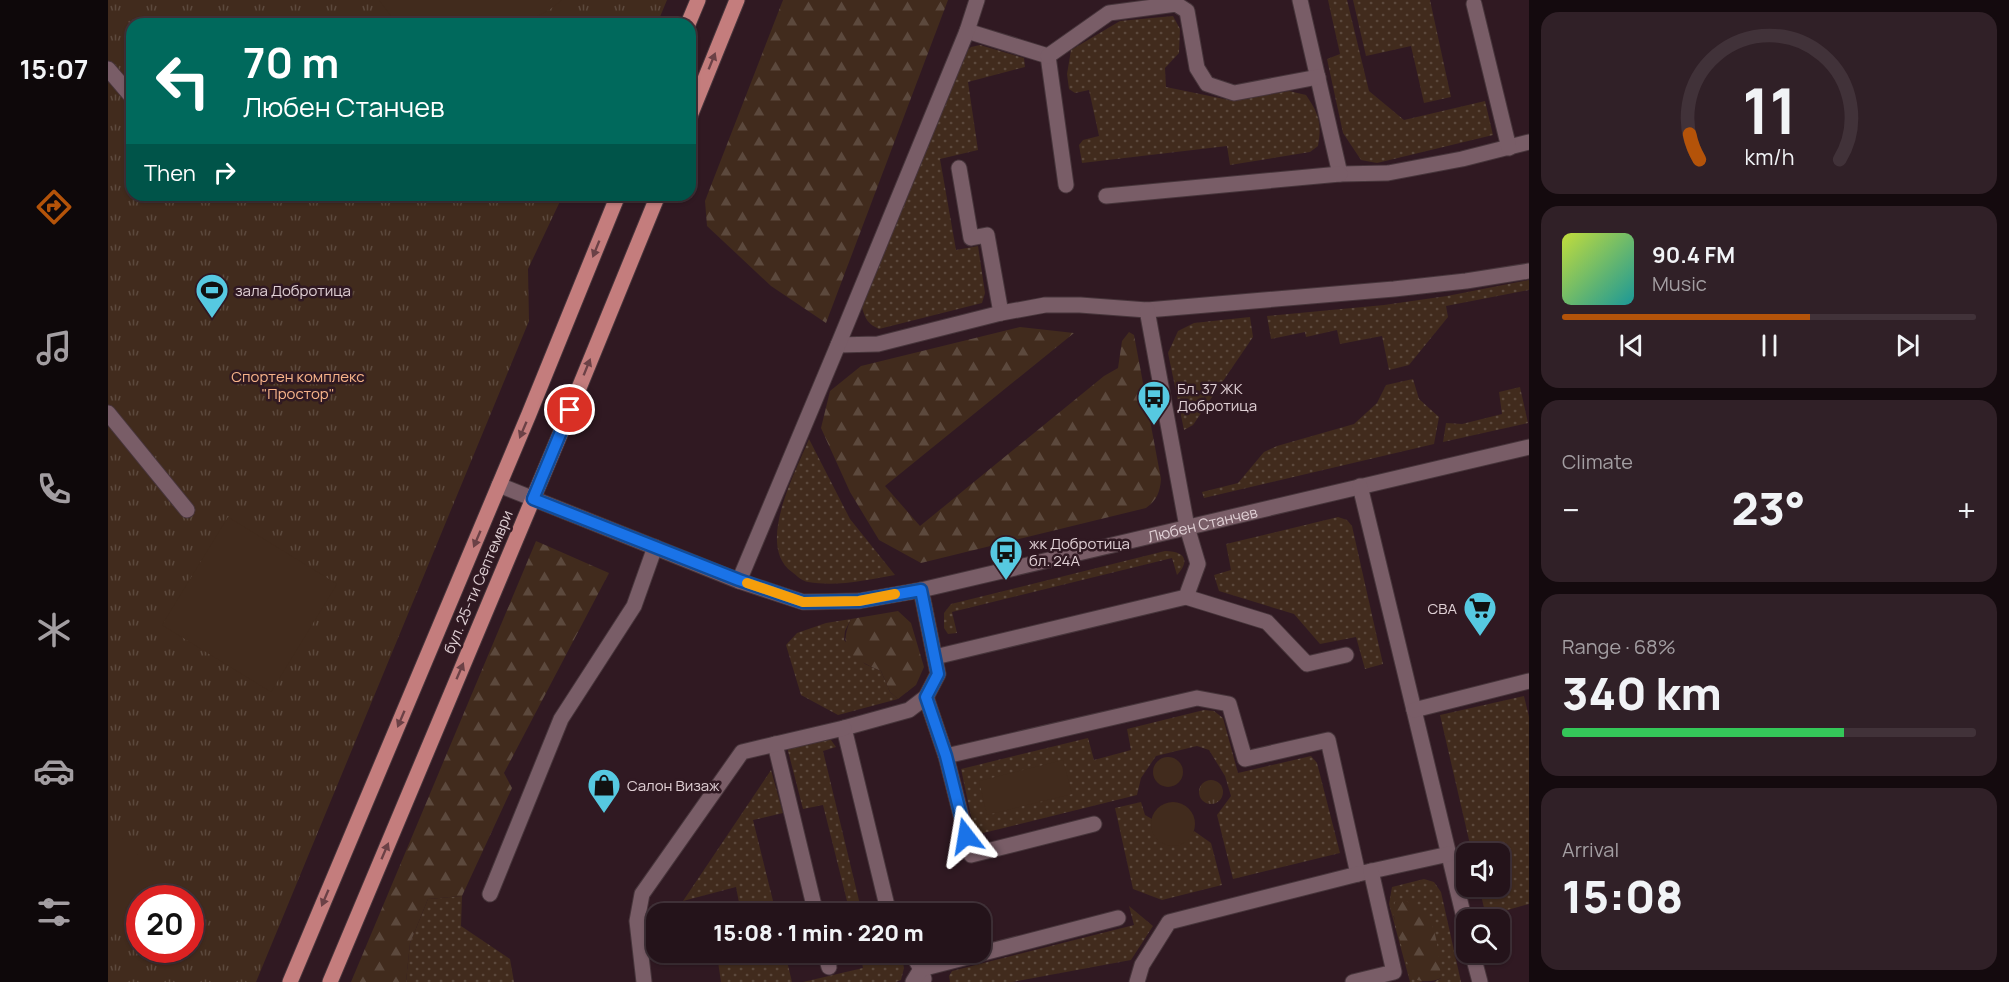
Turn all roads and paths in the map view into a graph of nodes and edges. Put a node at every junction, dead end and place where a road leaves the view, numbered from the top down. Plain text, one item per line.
1 (698, 0) edge
2 (737, 0) edge
3 (977, 0) edge
4 (1300, 0) edge
5 (1474, 4) dead end
6 (690, 18) edge
7 (967, 31) junction
8 (1048, 56) junction
9 (108, 69) edge
10 (1318, 77) junction
11 (126, 90) edge
12 (696, 101) edge
13 (1529, 142) edge
14 (1509, 148) junction
15 (959, 168) dead end
16 (1340, 174) junction
17 (1066, 185) dead end
18 (1106, 196) dead end
19 (616, 201) edge
20 (656, 201) edge
21 (1529, 271) edge
22 (1147, 310) junction
23 (1001, 313) junction
24 (838, 345) junction
25 (108, 413) edge
26 (1528, 450) edge
27 (499, 485) junction
28 (1360, 486) junction
29 (533, 499) junction
30 (187, 510) dead end
31 (1187, 527) junction
32 (655, 547) junction
33 (739, 580) junction
34 (921, 590) junction
35 (1186, 597) junction
36 (1346, 655) dead end
37 (935, 657) junction
38 (1529, 681) edge
39 (926, 697) junction
40 (1414, 710) junction
41 (844, 728) junction
42 (774, 744) junction
43 (946, 756) junction
44 (1094, 824) dead end
45 (1449, 854) junction
46 (1364, 873) junction
47 (490, 894) dead end
48 (813, 903) edge
49 (886, 903) edge
50 (1462, 909) edge
51 (1118, 918) dead end
52 (914, 963) edge
53 (1475, 963) edge
54 (919, 978) edge
55 (290, 982) edge
56 (330, 982) edge
57 (644, 982) edge
58 (1137, 982) edge
59 (1353, 982) edge
60 (1479, 982) edge

1 - 6 main road
12 -> 2 main road
3 - 7 street
4 - 10 street
5 - 14 street
7 - 8 street
7 - 24 street
8 - 10 street
8 - 17 street
9 - 11 street
10 - 16 street
13 - 14 street
14 - 16 street
15 - 23 street
16 - 18 street
19 -> 27 main road, бул. 25-ти Септември
29 -> 20 main road, бул. 25-ти Септември
21 - 22 street
22 - 23 street
22 - 31 street
23 - 24 street
24 - 33 street
25 - 30 street
26 - 28 street, Любен Станчев
27 - 29 street, Любен Станчев
27 -> 55 main road, бул. 25-ти Септември
28 - 31 street, Любен Станчев
28 - 40 street
29 - 32 street, Любен Станчев
56 -> 29 main road, бул. 25-ти Септември
31 - 34 street, Любен Станчев
31 - 35 street
32 - 33 street, Любен Станчев
32 - 47 street
33 - 34 street, Любен Станчев
34 - 37 street
35 - 36 street
35 - 37 street
37 - 39 street
38 - 40 street
39 - 41 street
39 - 43 street
40 - 45 street
41 - 42 street
41 - 49 street
42 - 48 street
42 - 57 street
43 - 44 street
43 - 46 street
45 - 46 street
45 - 50 street
46 - 58 street
46 - 59 street
51 - 54 street
52 - 54 street
53 - 60 street

